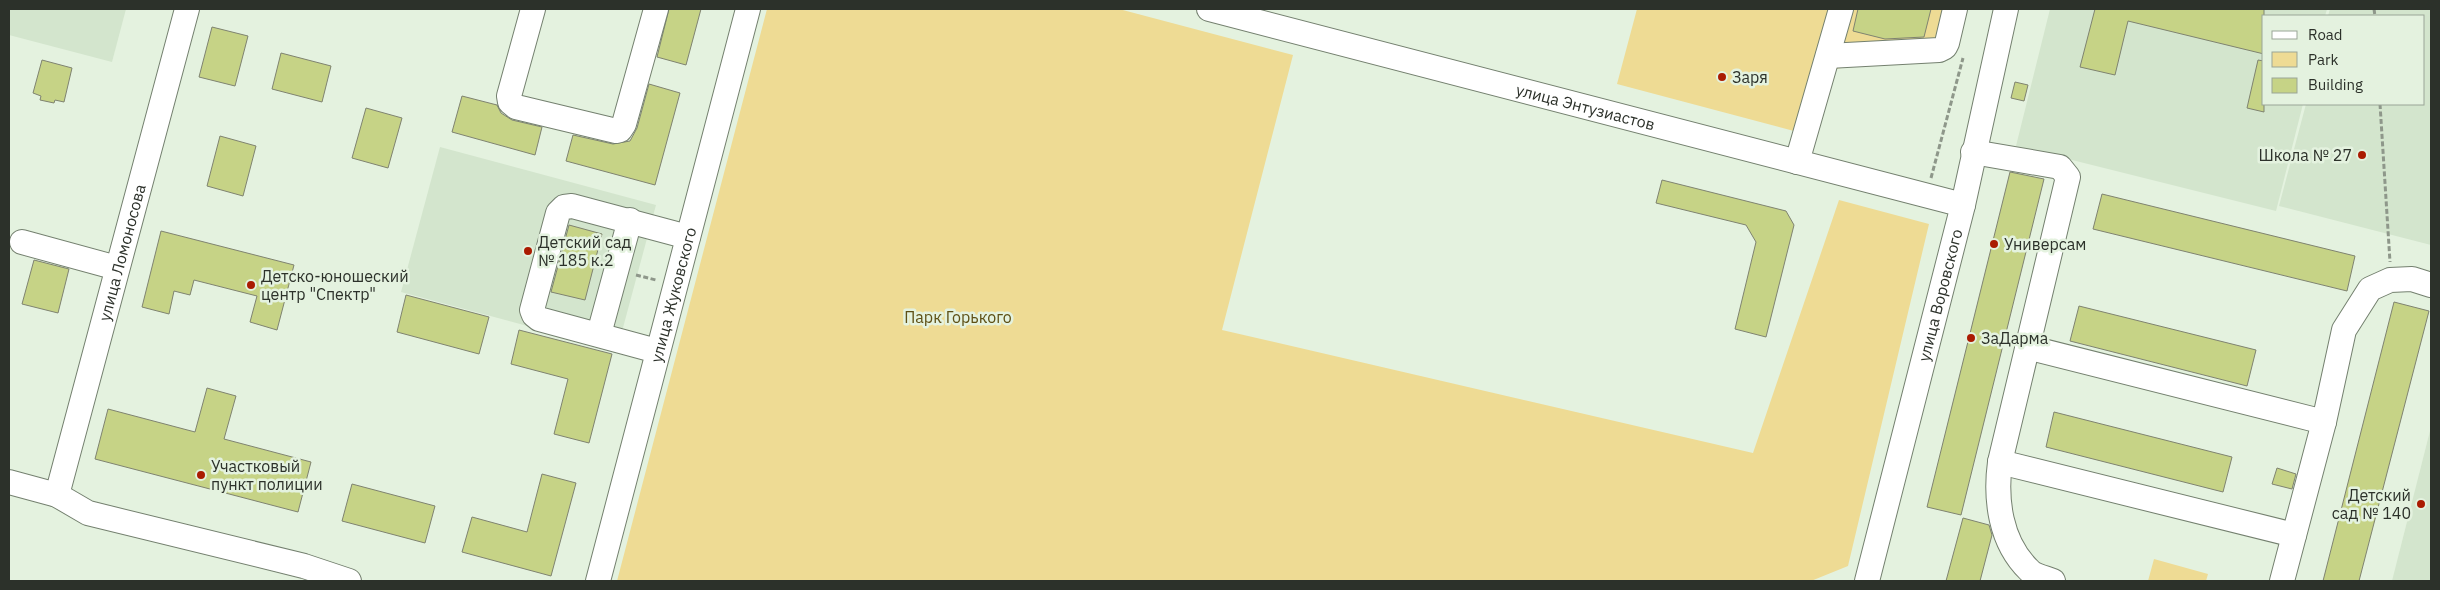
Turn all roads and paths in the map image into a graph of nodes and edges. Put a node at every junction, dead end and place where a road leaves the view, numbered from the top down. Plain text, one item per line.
1 (187, 9) edge
2 (533, 9) edge
3 (656, 9) edge
4 (748, 9) edge
5 (1209, 9) edge
6 (1841, 9) edge
7 (1955, 9) edge
8 (2006, 9) edge
9 (1963, 55) dead end
10 (1828, 56) junction
11 (2380, 105) edge
12 (1973, 152) junction
13 (1797, 162) junction
14 (1927, 195) junction
15 (1963, 205) junction
16 (630, 220) junction
17 (688, 236) junction
18 (22, 242) dead end
19 (117, 268) junction
20 (616, 270) junction
21 (2390, 280) junction
22 (675, 285) junction
23 (2431, 285) edge
24 (599, 334) junction
25 (2027, 347) junction
26 (657, 351) junction
27 (2324, 422) junction
28 (2000, 462) junction
29 (9, 482) edge
30 (57, 495) junction
31 (2294, 535) junction
32 (2029, 576) edge
33 (349, 581) edge
34 (598, 581) edge
35 (1867, 581) edge
36 (2053, 581) edge
37 (2282, 581) edge

1 - 19 street, улица Ломоносова
2 - 3 street
4 - 17 street, улица Жуковского
5 - 13 street, улица Энтузиастов
6 - 10 street
7 - 10 street
8 - 12 street, улица Воровского
9 - 14 path
10 - 13 street
11 - 21 path
12 - 15 street, улица Воровского
12 - 25 street
13 - 14 street, улица Энтузиастов
14 - 15 street, улица Энтузиастов
15 - 35 street, улица Воровского
16 - 17 street
16 - 20 street
16 - 24 street
17 - 22 street, улица Жуковского
18 - 19 street
19 - 30 street, улица Ломоносова
20 - 22 path
20 - 24 street
21 - 23 street
21 - 27 street
22 - 26 street, улица Жуковского
24 - 26 street
25 - 27 street
25 - 28 street
26 - 34 street, улица Жуковского
27 - 31 street
28 - 31 street
28 - 32 street
29 - 30 street
30 - 33 street
31 - 37 street
32 - 36 street

